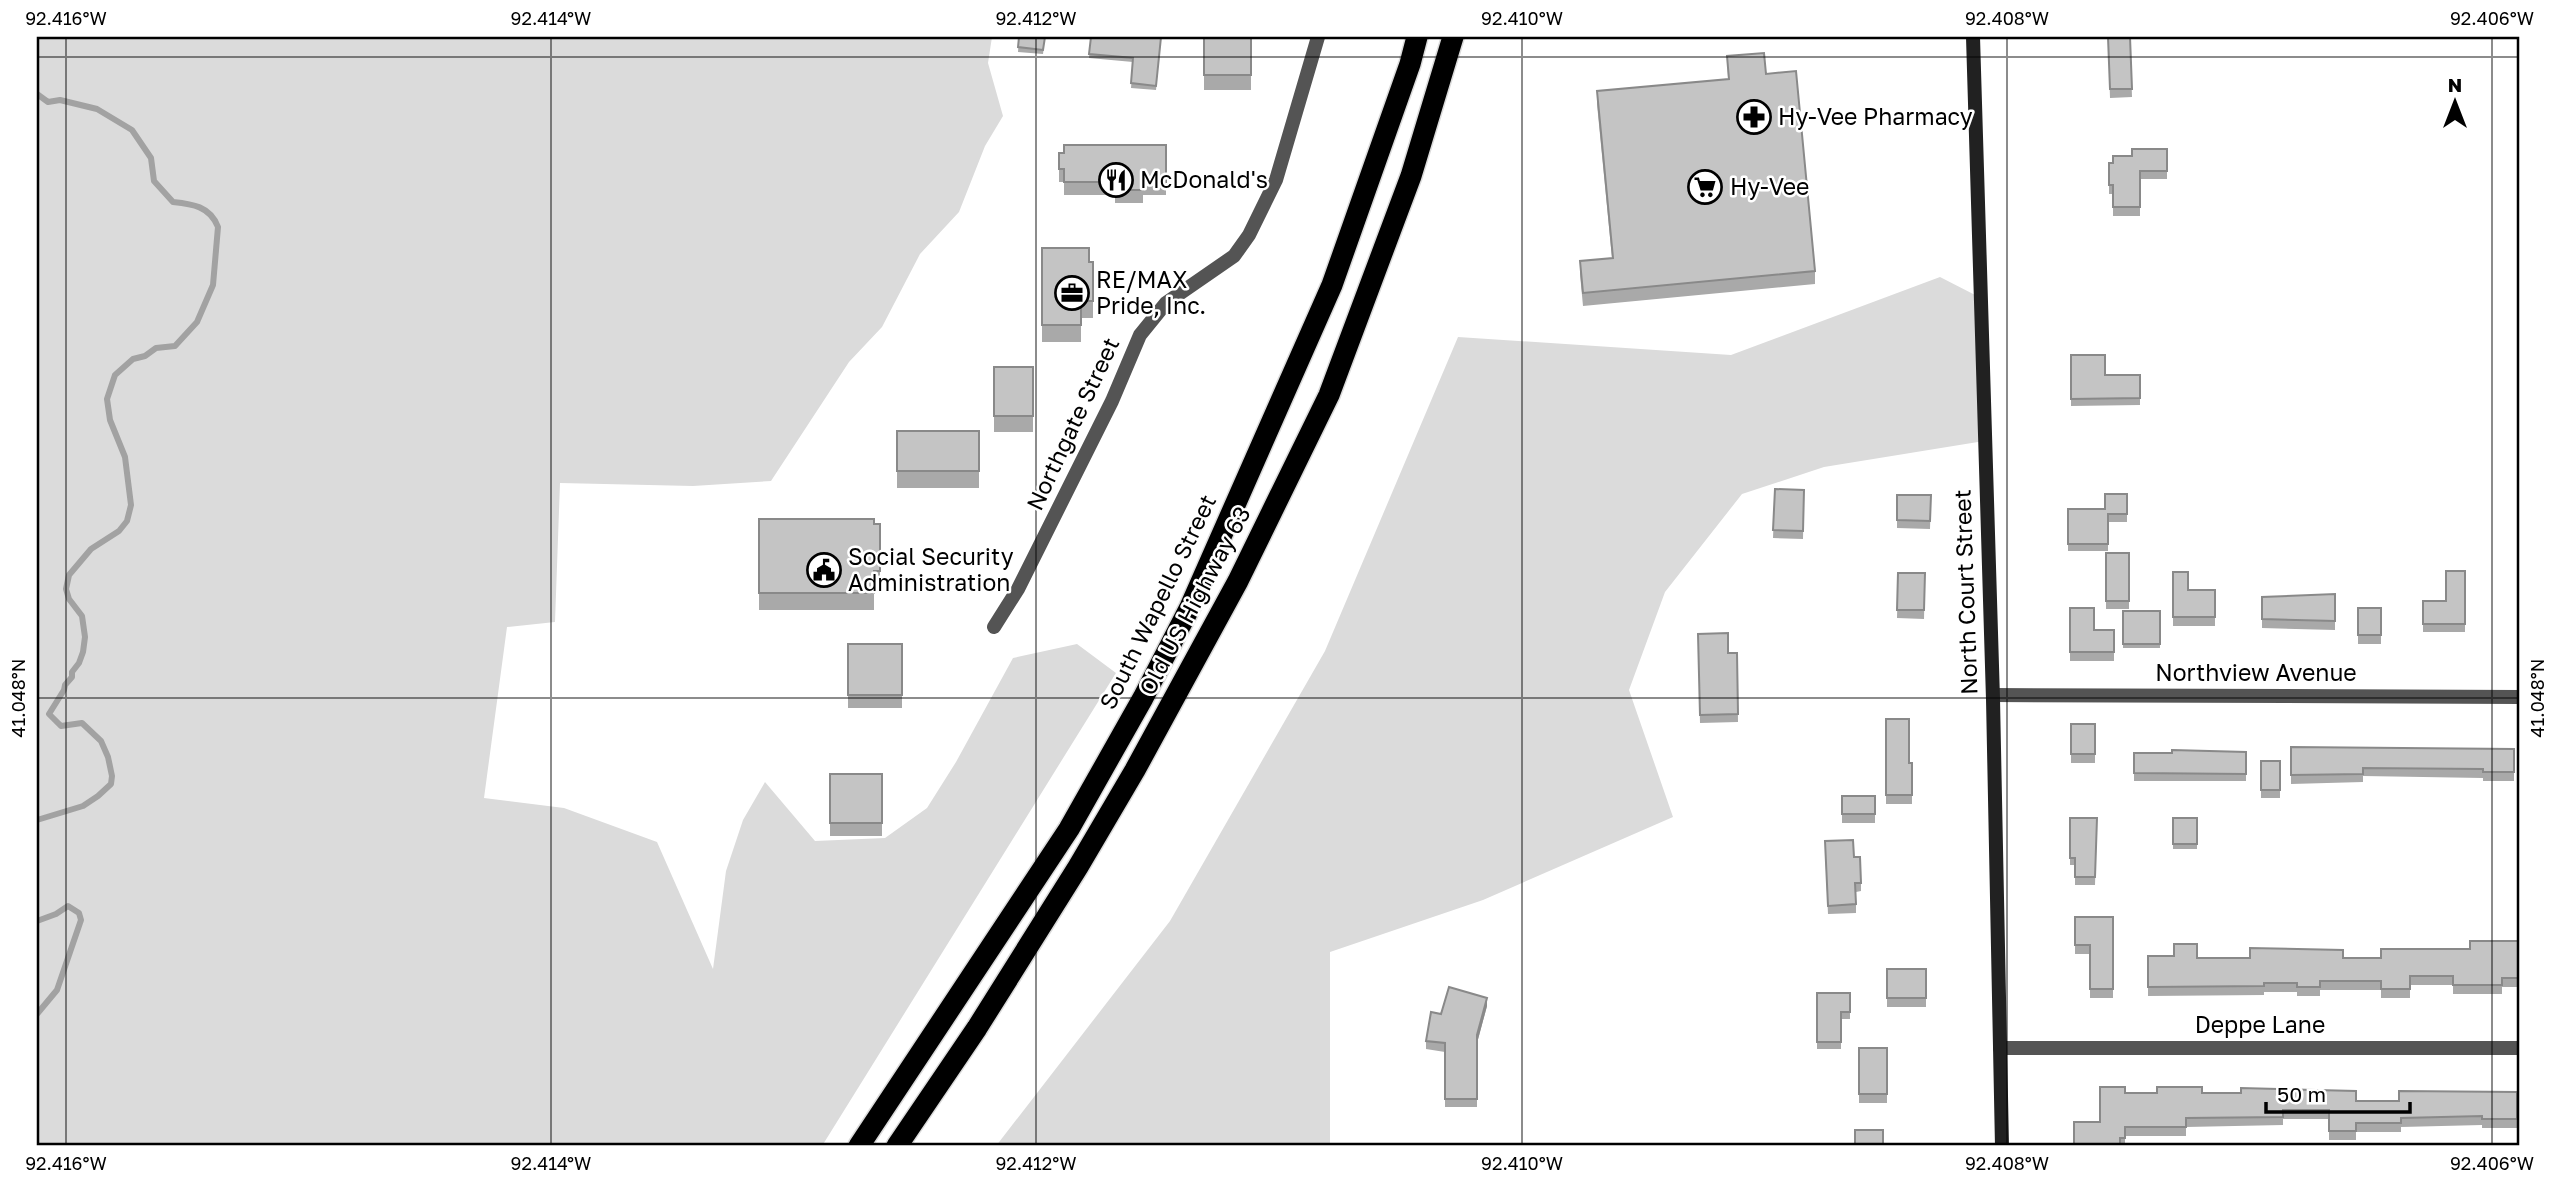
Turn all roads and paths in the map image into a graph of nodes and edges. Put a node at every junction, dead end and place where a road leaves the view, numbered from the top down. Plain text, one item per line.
1 (1318, 37) edge
2 (1416, 37) edge
3 (1453, 37) edge
4 (1973, 37) edge
5 (994, 627) dead end
6 (1993, 695) junction
7 (2520, 697) edge
8 (2000, 1048) junction
9 (2520, 1048) edge
10 (859, 1146) edge
11 (897, 1146) edge
12 (2002, 1146) edge

1 - 5 street, Northgate Street
2 - 10 highway, South Wapello Street
3 - 11 highway, Old US Highway 63
4 - 6 main road, North Court Street
6 - 7 street, Northview Avenue
6 - 8 main road, North Court Street
8 - 9 street, Deppe Lane
8 - 12 main road, North Court Street

